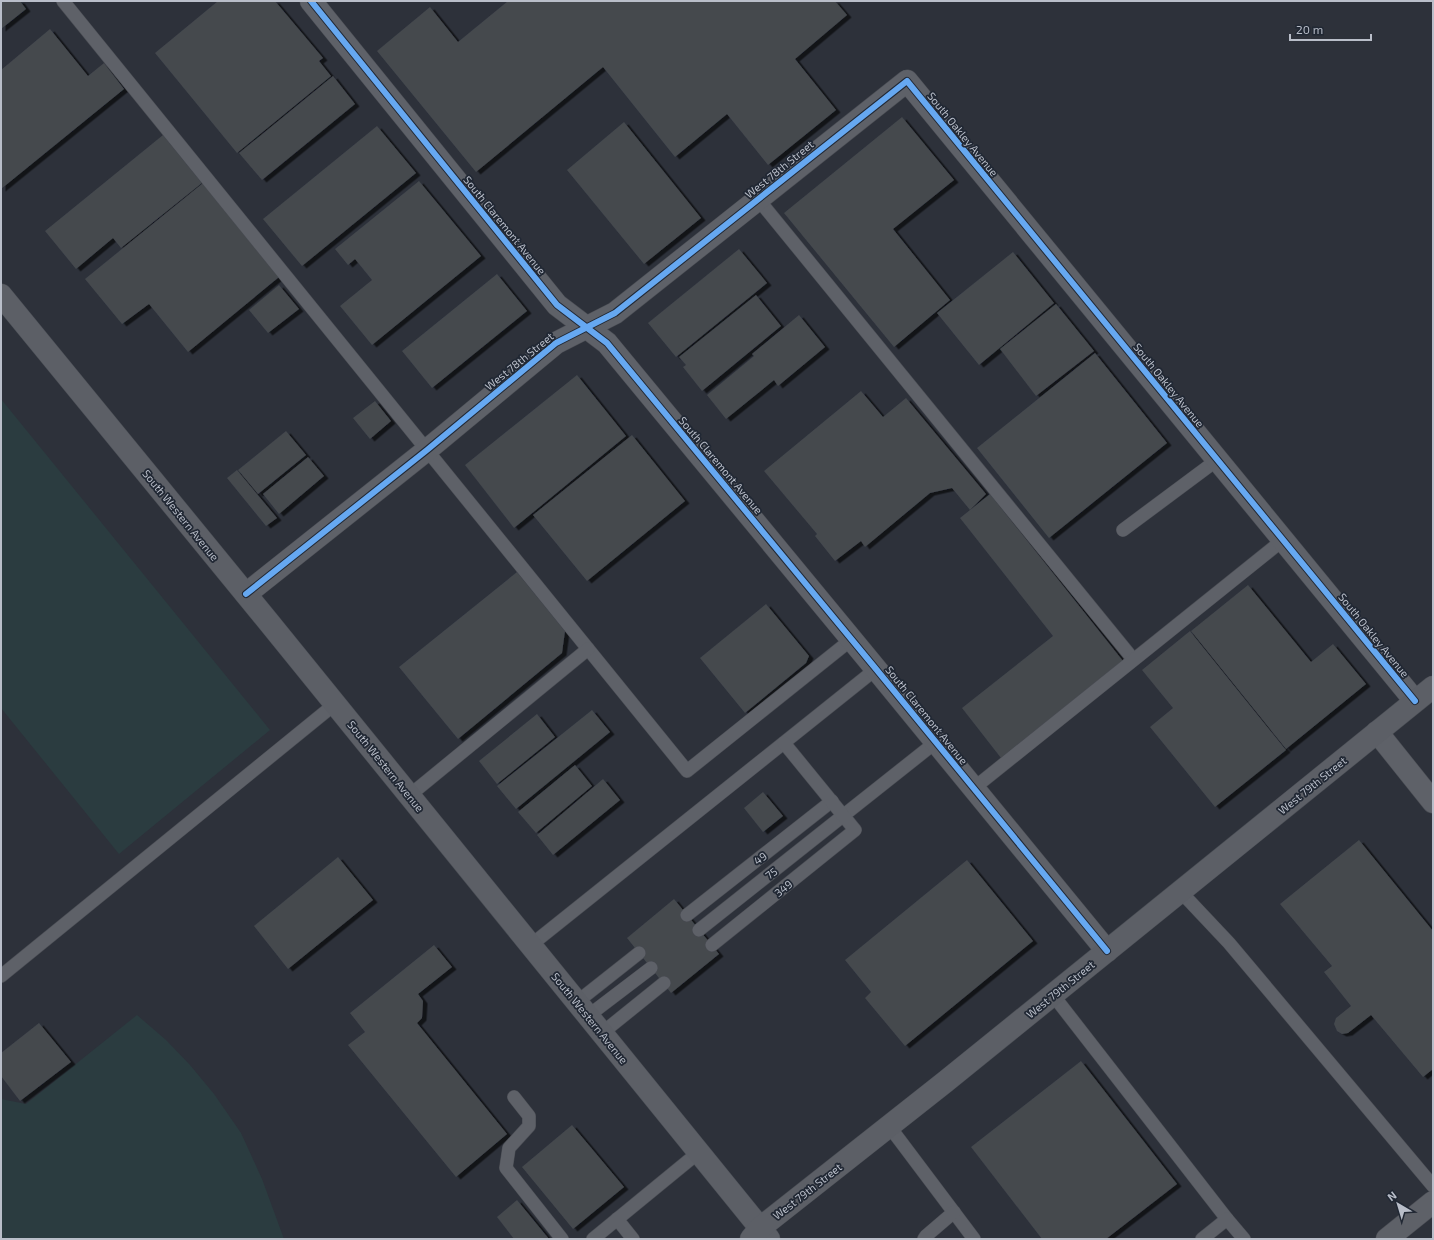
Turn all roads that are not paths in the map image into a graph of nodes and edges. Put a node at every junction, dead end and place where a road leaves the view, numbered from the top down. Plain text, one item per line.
1 (63, 1) edge
2 (311, 1) edge
3 (907, 81) joint
4 (758, 200) junction
5 (1, 295) edge
6 (586, 327) junction
7 (427, 450) junction
8 (1218, 460) junction
9 (1123, 530) dead end
10 (1283, 540) junction
11 (246, 594) junction
12 (852, 639) junction
13 (588, 649) junction
14 (1133, 659) junction
15 (876, 669) junction
16 (1433, 687) edge
17 (1415, 701) junction
18 (335, 704) junction
19 (1377, 732) junction
20 (936, 742) junction
21 (784, 743) junction
22 (974, 788) junction
23 (410, 796) junction
24 (832, 801) junction
25 (1433, 802) edge
26 (843, 816) junction
27 (1180, 891) junction
28 (688, 915) dead end
29 (699, 930) dead end
30 (531, 945) junction
31 (712, 945) dead end
32 (1107, 951) junction
33 (639, 953) dead end
34 (651, 968) dead end
35 (1, 976) edge
36 (664, 983) dead end
37 (1053, 995) junction
38 (583, 1009) junction
39 (602, 1033) junction
40 (514, 1097) dead end
41 (889, 1126) junction
42 (699, 1152) junction
43 (1433, 1186) edge
44 (1433, 1202) edge
45 (954, 1212) junction
46 (617, 1219) junction
47 (1227, 1219) junction
48 (760, 1235) edge
49 (562, 1239) edge
50 (592, 1239) edge
51 (633, 1239) edge
52 (735, 1239) edge
53 (924, 1239) edge
54 (974, 1239) edge
55 (1202, 1239) edge
56 (1244, 1239) edge
57 (1388, 1239) edge

1 - 7 lane
2 - 6 street, South Claremont Avenue
3 - 4 street, West 78th Street
3 - 8 street, South Oakley Avenue
4 - 6 street, West 78th Street
4 - 14 lane
5 - 11 main road, South Western Avenue
6 - 7 street, West 78th Street
6 - 12 street, South Claremont Avenue
7 - 11 street, West 78th Street
7 - 13 lane
8 - 9 lane
8 - 10 street, South Oakley Avenue
10 - 14 lane
10 - 17 street, South Oakley Avenue
11 - 18 main road, South Western Avenue
12 - 13 lane
12 - 15 street, South Claremont Avenue
13 - 23 lane
14 - 22 lane
15 - 20 street, South Claremont Avenue
15 - 21 lane
16 - 17 main road, West 79th Street
17 - 19 main road, West 79th Street
18 - 23 main road, South Western Avenue
18 - 35 lane
19 - 25 street
19 - 27 main road, West 79th Street
20 - 22 street, South Claremont Avenue
20 - 26 lane, 75
21 - 24 lane
21 - 30 lane
22 - 32 street, South Claremont Avenue
23 - 30 main road, South Western Avenue
24 - 26 lane
24 - 28 lane, 49
26 - 29 lane, 75
26 - 31 lane, 349
27 - 32 main road, West 79th Street
27 - 43 lane
30 - 38 main road, South Western Avenue
32 - 37 main road, West 79th Street
33 - 38 lane
34 - 38 lane
36 - 39 lane
37 - 41 main road, West 79th Street
37 - 47 lane
38 - 39 main road, South Western Avenue
39 - 42 main road, South Western Avenue
40 - 49 lane
41 - 45 lane
41 - 48 main road, West 79th Street
42 - 46 lane
42 - 48 main road, South Western Avenue
44 - 57 street
45 - 53 lane
45 - 54 lane
46 - 50 lane
46 - 51 lane
47 - 55 lane
47 - 56 lane
48 - 52 main road, West 79th Street

